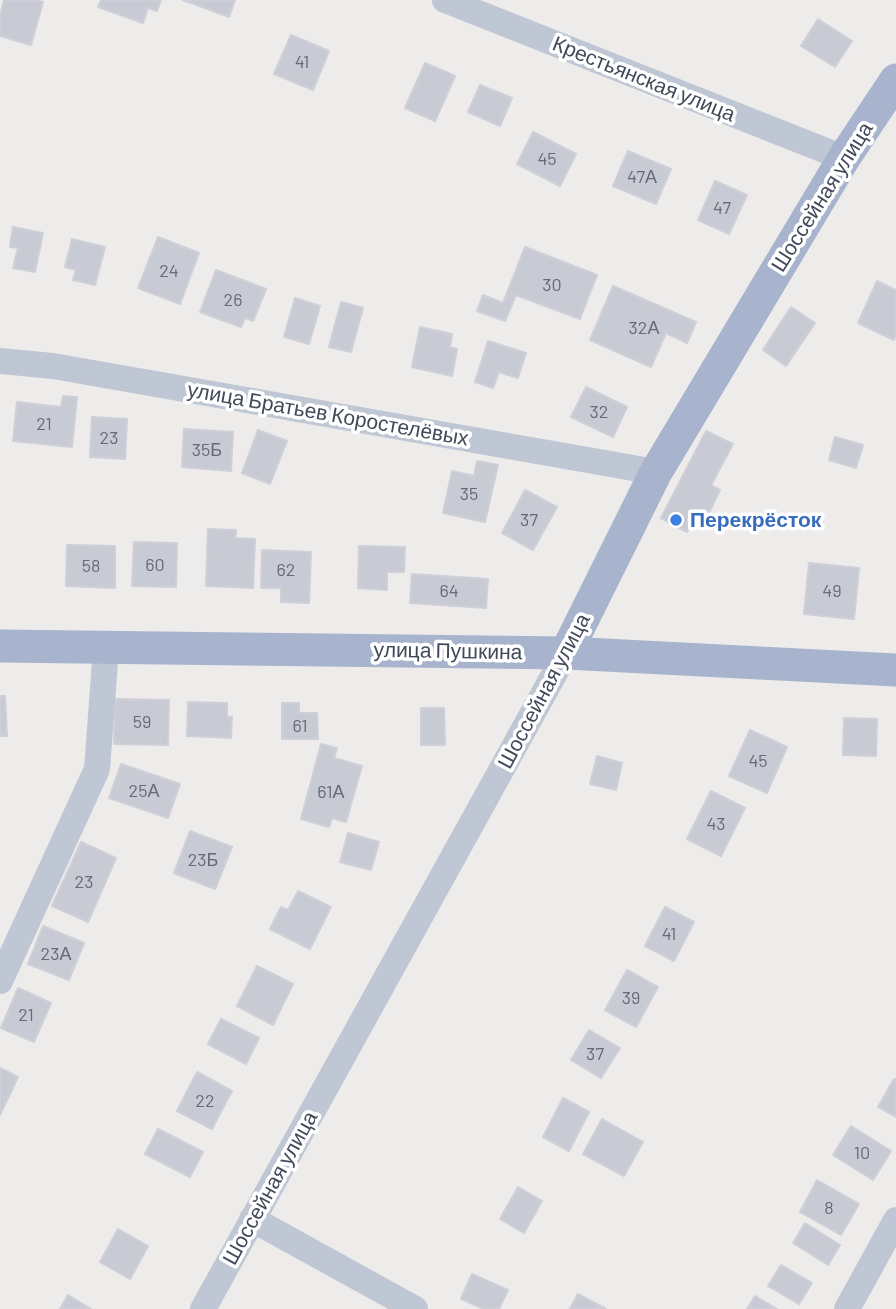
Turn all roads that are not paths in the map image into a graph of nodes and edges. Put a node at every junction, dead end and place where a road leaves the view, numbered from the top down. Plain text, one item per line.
1 (445, 0) edge
2 (896, 80) edge
3 (844, 158) junction
4 (0, 362) edge
5 (656, 472) junction
6 (0, 646) edge
7 (106, 648) junction
8 (566, 653) junction
9 (896, 670) edge
10 (0, 981) edge
11 (253, 1219) junction
12 (896, 1220) edge
13 (203, 1309) edge
14 (415, 1309) edge
15 (847, 1309) edge

1 - 3 street, Крестьянская улица
2 - 3 main road, Шоссейная улица
3 - 5 main road, Шоссейная улица
4 - 5 street, улица Братьев Коростелёвых
5 - 8 main road, Шоссейная улица
6 - 7 main road, улица Пушкина
7 - 8 main road, улица Пушкина
7 - 10 street
8 - 9 main road, улица Пушкина
8 - 11 street, Шоссейная улица
11 - 13 street, Шоссейная улица
11 - 14 street
12 - 15 street

